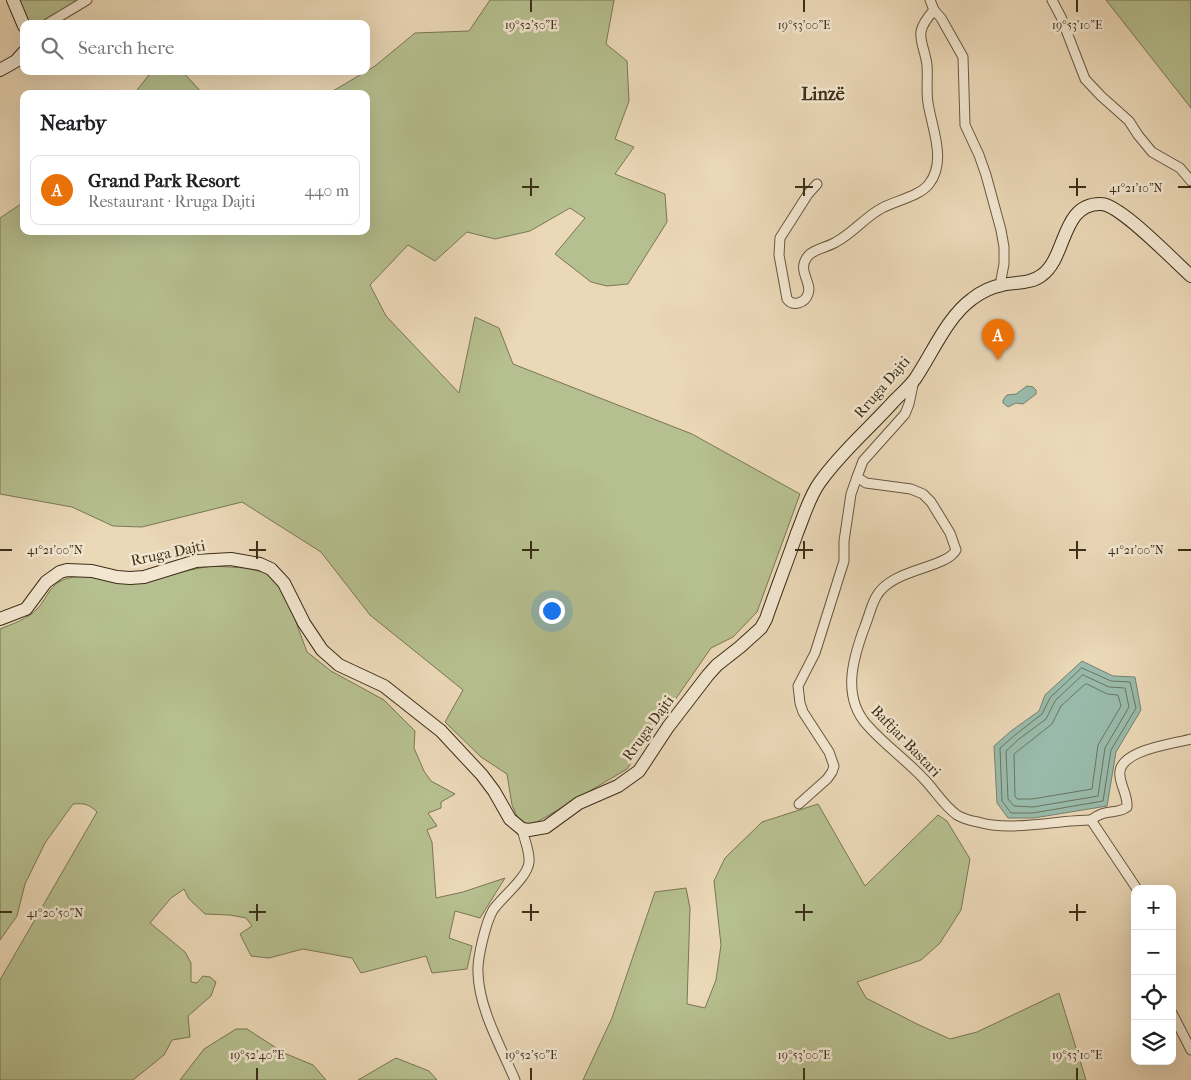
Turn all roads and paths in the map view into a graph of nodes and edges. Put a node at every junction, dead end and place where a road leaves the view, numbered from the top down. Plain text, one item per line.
1 (13, 0) edge
2 (88, 0) edge
3 (930, 0) edge
4 (1052, 0) edge
5 (934, 10) junction
6 (21, 20) edge
7 (54, 20) edge
8 (20, 56) edge
9 (0, 70) edge
10 (1191, 181) edge
11 (817, 184) dead end
12 (1191, 276) edge
13 (1000, 285) junction
14 (914, 380) junction
15 (856, 477) junction
16 (0, 619) edge
17 (1191, 739) edge
18 (799, 804) dead end
19 (1091, 820) junction
20 (522, 828) junction
21 (1134, 885) edge
22 (1176, 1020) edge
23 (1191, 1050) edge
24 (515, 1080) edge

1 - 6 main road
2 - 7 street
3 - 5 street
4 - 10 street
5 - 11 street
5 - 13 street
8 - 9 main road
12 - 13 main road, Rruga Dajti
13 - 14 main road, Rruga Dajti
14 - 15 street
14 - 20 main road, Rruga Dajti
15 - 18 street
15 - 19 street, Baftjar Bastari
16 - 20 main road, Rruga Dajti
17 - 19 street
19 - 21 street
20 - 24 street
22 - 23 street

